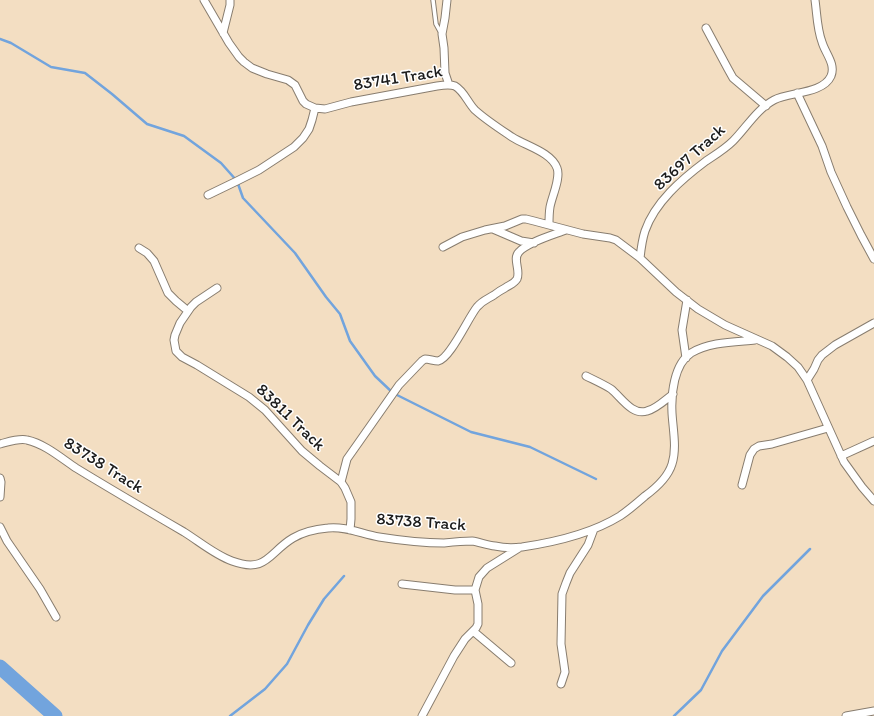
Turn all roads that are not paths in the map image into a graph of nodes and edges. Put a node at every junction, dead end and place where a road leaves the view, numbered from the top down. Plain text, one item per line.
1 (204, 0) edge
2 (230, 0) edge
3 (433, 0) edge
4 (447, 0) edge
5 (815, 0) edge
6 (706, 28) dead end
7 (223, 32) junction
8 (442, 34) junction
9 (449, 85) junction
10 (797, 93) junction
11 (766, 106) junction
12 (315, 108) junction
13 (208, 195) dead end
14 (548, 225) junction
15 (492, 228) junction
16 (566, 230) junction
17 (534, 243) junction
18 (443, 247) dead end
19 (140, 248) dead end
20 (640, 258) junction
21 (874, 259) edge
22 (217, 288) dead end
23 (686, 300) junction
24 (189, 309) junction
25 (874, 323) edge
26 (757, 340) junction
27 (686, 358) junction
28 (586, 376) dead end
29 (807, 380) junction
30 (673, 394) junction
31 (828, 428) junction
32 (874, 441) edge
33 (0, 444) edge
34 (841, 456) junction
35 (0, 478) edge
36 (341, 482) junction
37 (742, 485) dead end
38 (0, 498) edge
39 (874, 501) edge
40 (0, 527) edge
41 (594, 529) junction
42 (350, 530) junction
43 (519, 548) junction
44 (402, 584) dead end
45 (475, 590) junction
46 (56, 617) dead end
47 (473, 631) junction
48 (511, 663) dead end
49 (561, 684) dead end
50 (874, 711) edge
51 (422, 716) edge
52 (846, 716) edge

1 - 7 street
2 - 7 street
3 - 8 lane
4 - 8 street
5 - 10 street, 83697 Track
6 - 11 street
7 - 12 street
8 - 9 street
9 - 12 street, 83741 Track
9 - 14 street, 83741 Track
10 - 11 street, 83697 Track
10 - 21 street
11 - 20 street, 83697 Track
12 - 13 street
14 - 15 street
14 - 16 street
15 - 17 street
15 - 18 street
16 - 17 street
16 - 20 street
17 - 36 street
19 - 24 street
20 - 23 street
22 - 24 street
23 - 26 street
23 - 27 street
24 - 36 street, 83811 Track
25 - 29 street
26 - 27 street
26 - 29 street
27 - 30 street, 83738 Track
28 - 30 street
29 - 31 street
30 - 41 street, 83738 Track
31 - 34 street
31 - 37 street
32 - 34 street
33 - 42 street, 83738 Track
34 - 39 street
35 - 38 street
36 - 42 street, 83811 Track
40 - 46 street
41 - 43 street, 83738 Track
41 - 49 street
42 - 43 street, 83738 Track
43 - 45 street
44 - 45 street
45 - 47 street
47 - 48 street
47 - 51 street
50 - 52 street

